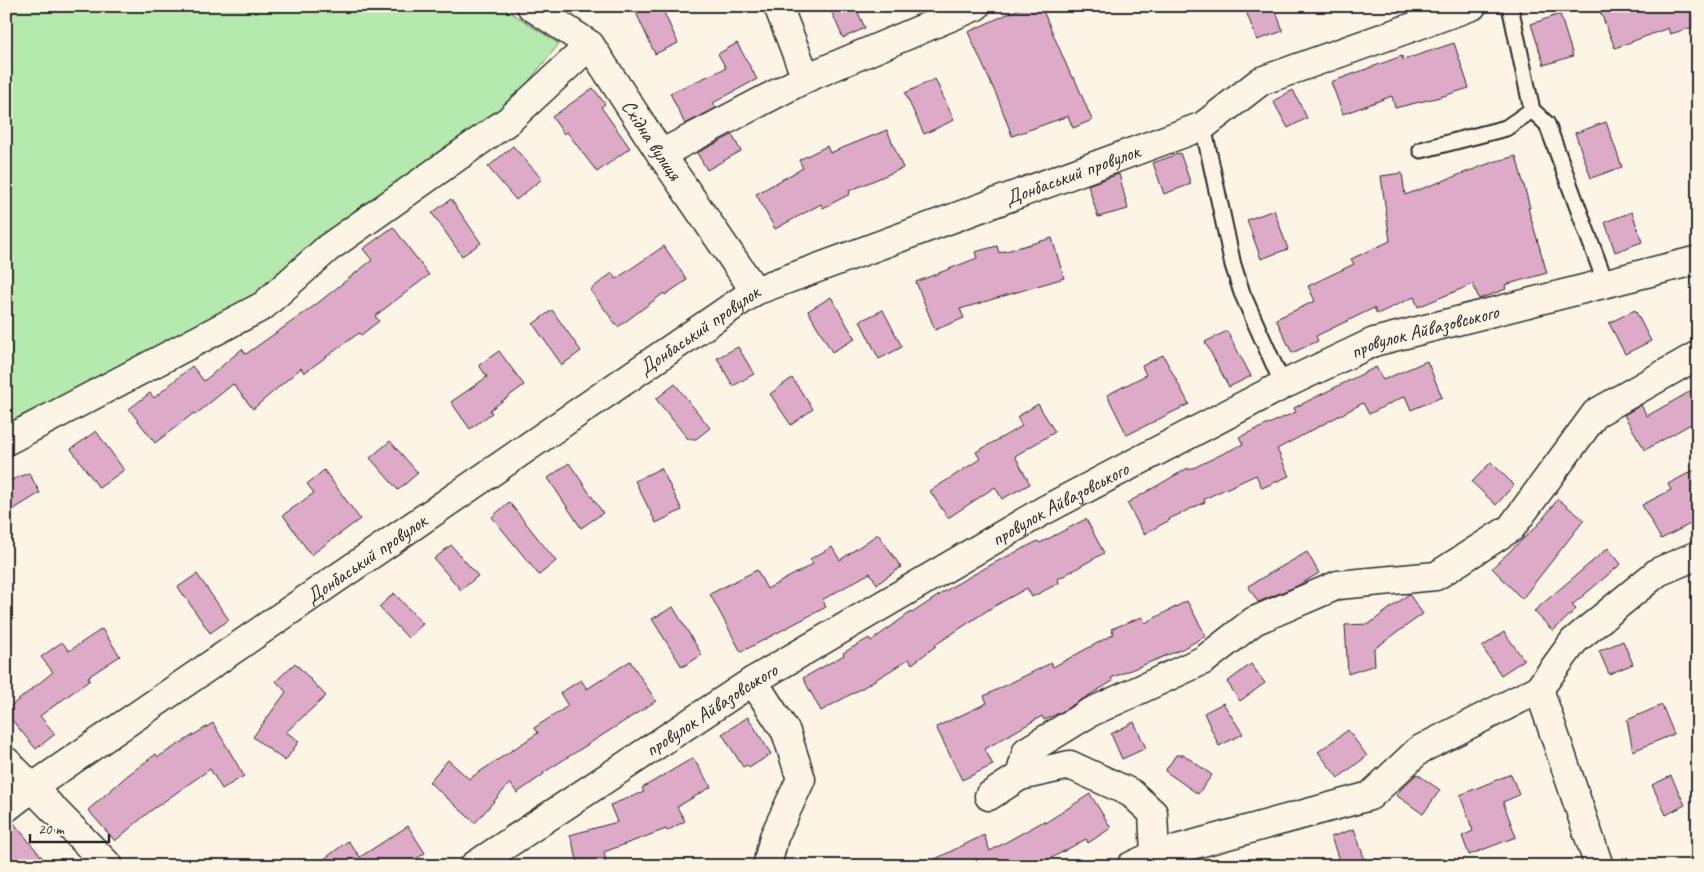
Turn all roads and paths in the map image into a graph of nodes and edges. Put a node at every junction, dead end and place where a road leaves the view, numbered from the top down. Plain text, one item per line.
1 (531, 6) edge
2 (778, 6) edge
3 (976, 6) edge
4 (1472, 6) edge
5 (1510, 6) edge
6 (565, 16) edge
7 (590, 45) junction
8 (806, 78) junction
9 (1532, 110) junction
10 (1204, 126) junction
11 (1421, 150) dead end
12 (661, 154) junction
13 (1698, 260) edge
14 (1606, 284) junction
15 (755, 290) junction
16 (1698, 355) edge
17 (1283, 385) junction
18 (6, 441) edge
19 (1698, 555) edge
20 (753, 681) junction
21 (1539, 689) junction
22 (6, 761) edge
23 (1020, 776) junction
24 (32, 787) junction
25 (989, 796) dead end
26 (6, 808) edge
27 (1143, 860) edge
28 (108, 866) edge
29 (474, 866) edge
30 (767, 866) edge
31 (1599, 866) edge

1 - 6 street, Східна вулиця
2 - 8 street
3 - 8 street
4 - 10 street, Донбаський провулок
5 - 9 lane
6 - 7 street, Східна вулиця
7 - 12 street, Східна вулиця
7 - 18 street
8 - 12 street
9 - 11 lane
9 - 14 lane
10 - 15 street, Донбаський провулок
10 - 17 lane
12 - 15 street, Східна вулиця
13 - 14 street, провулок Айвазовського
14 - 17 street, провулок Айвазовського
15 - 24 street, Донбаський провулок
16 - 23 street
17 - 20 street, провулок Айвазовського
19 - 21 street
20 - 29 street, провулок Айвазовського
20 - 30 street
21 - 27 street
21 - 31 street
22 - 24 street
23 - 25 street
23 - 27 street
24 - 26 street, Донбаський провулок
24 - 28 street

